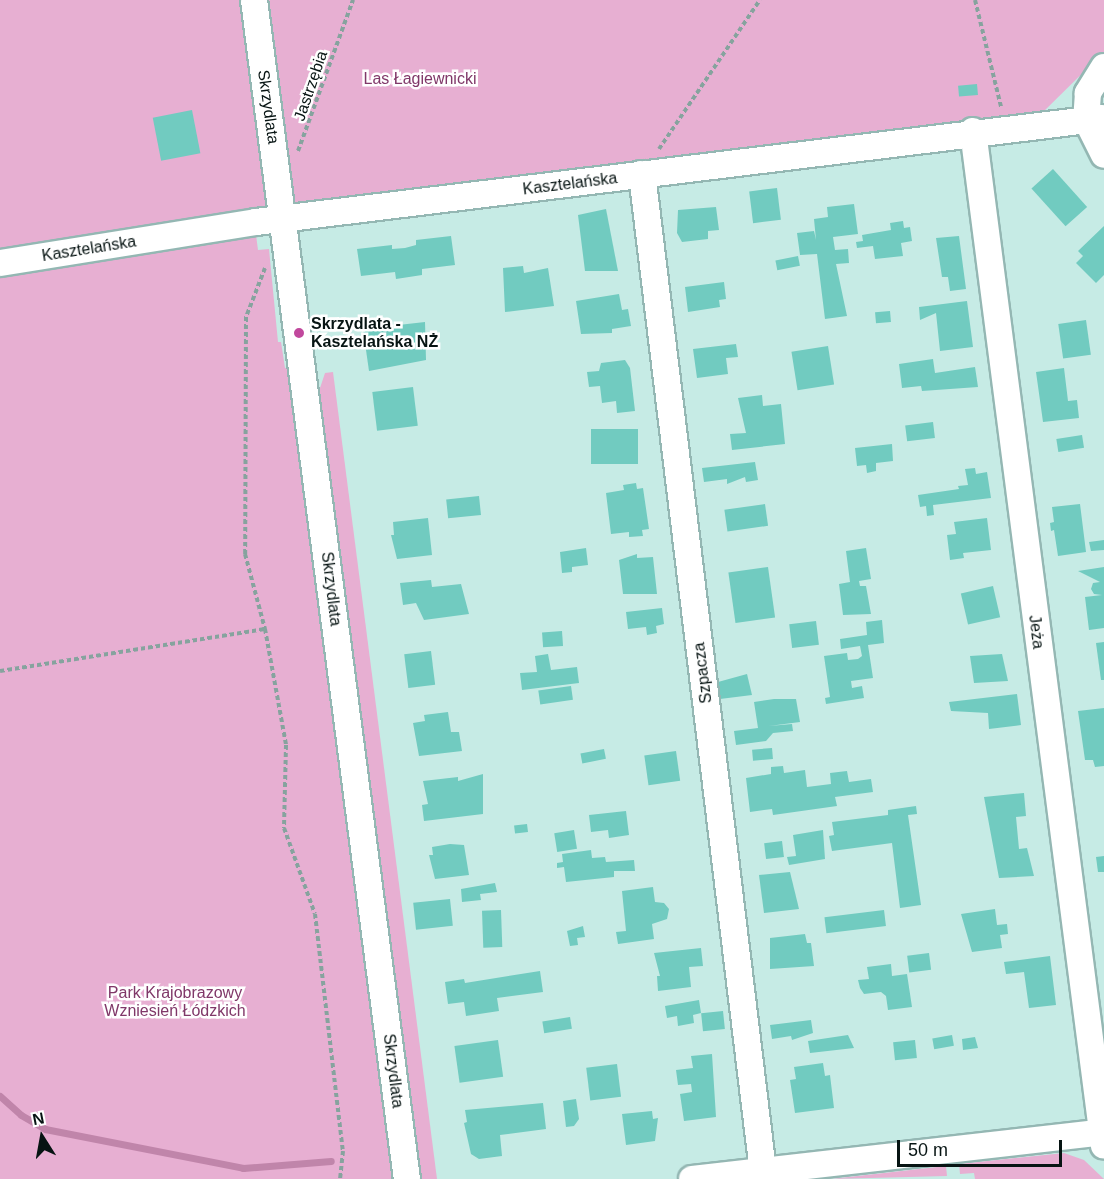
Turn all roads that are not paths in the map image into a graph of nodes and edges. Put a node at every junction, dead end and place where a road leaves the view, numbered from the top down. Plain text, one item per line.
1 (254, 0) edge
2 (1104, 67) edge
3 (1095, 118) edge
4 (973, 131) junction
5 (1104, 155) edge
6 (642, 174) junction
7 (284, 219) junction
8 (0, 263) edge
9 (1102, 1137) edge
10 (763, 1171) junction
11 (407, 1179) edge
12 (692, 1179) edge

1 - 7 street, Skrzydlata
2 - 3 street
3 - 4 street, Kasztelańska
3 - 5 street
4 - 6 street, Kasztelańska
4 - 9 street, Jeża
6 - 7 street, Kasztelańska
6 - 10 street, Szpacza
7 - 8 street, Kasztelańska
7 - 11 street, Skrzydlata
9 - 10 street
10 - 12 street

